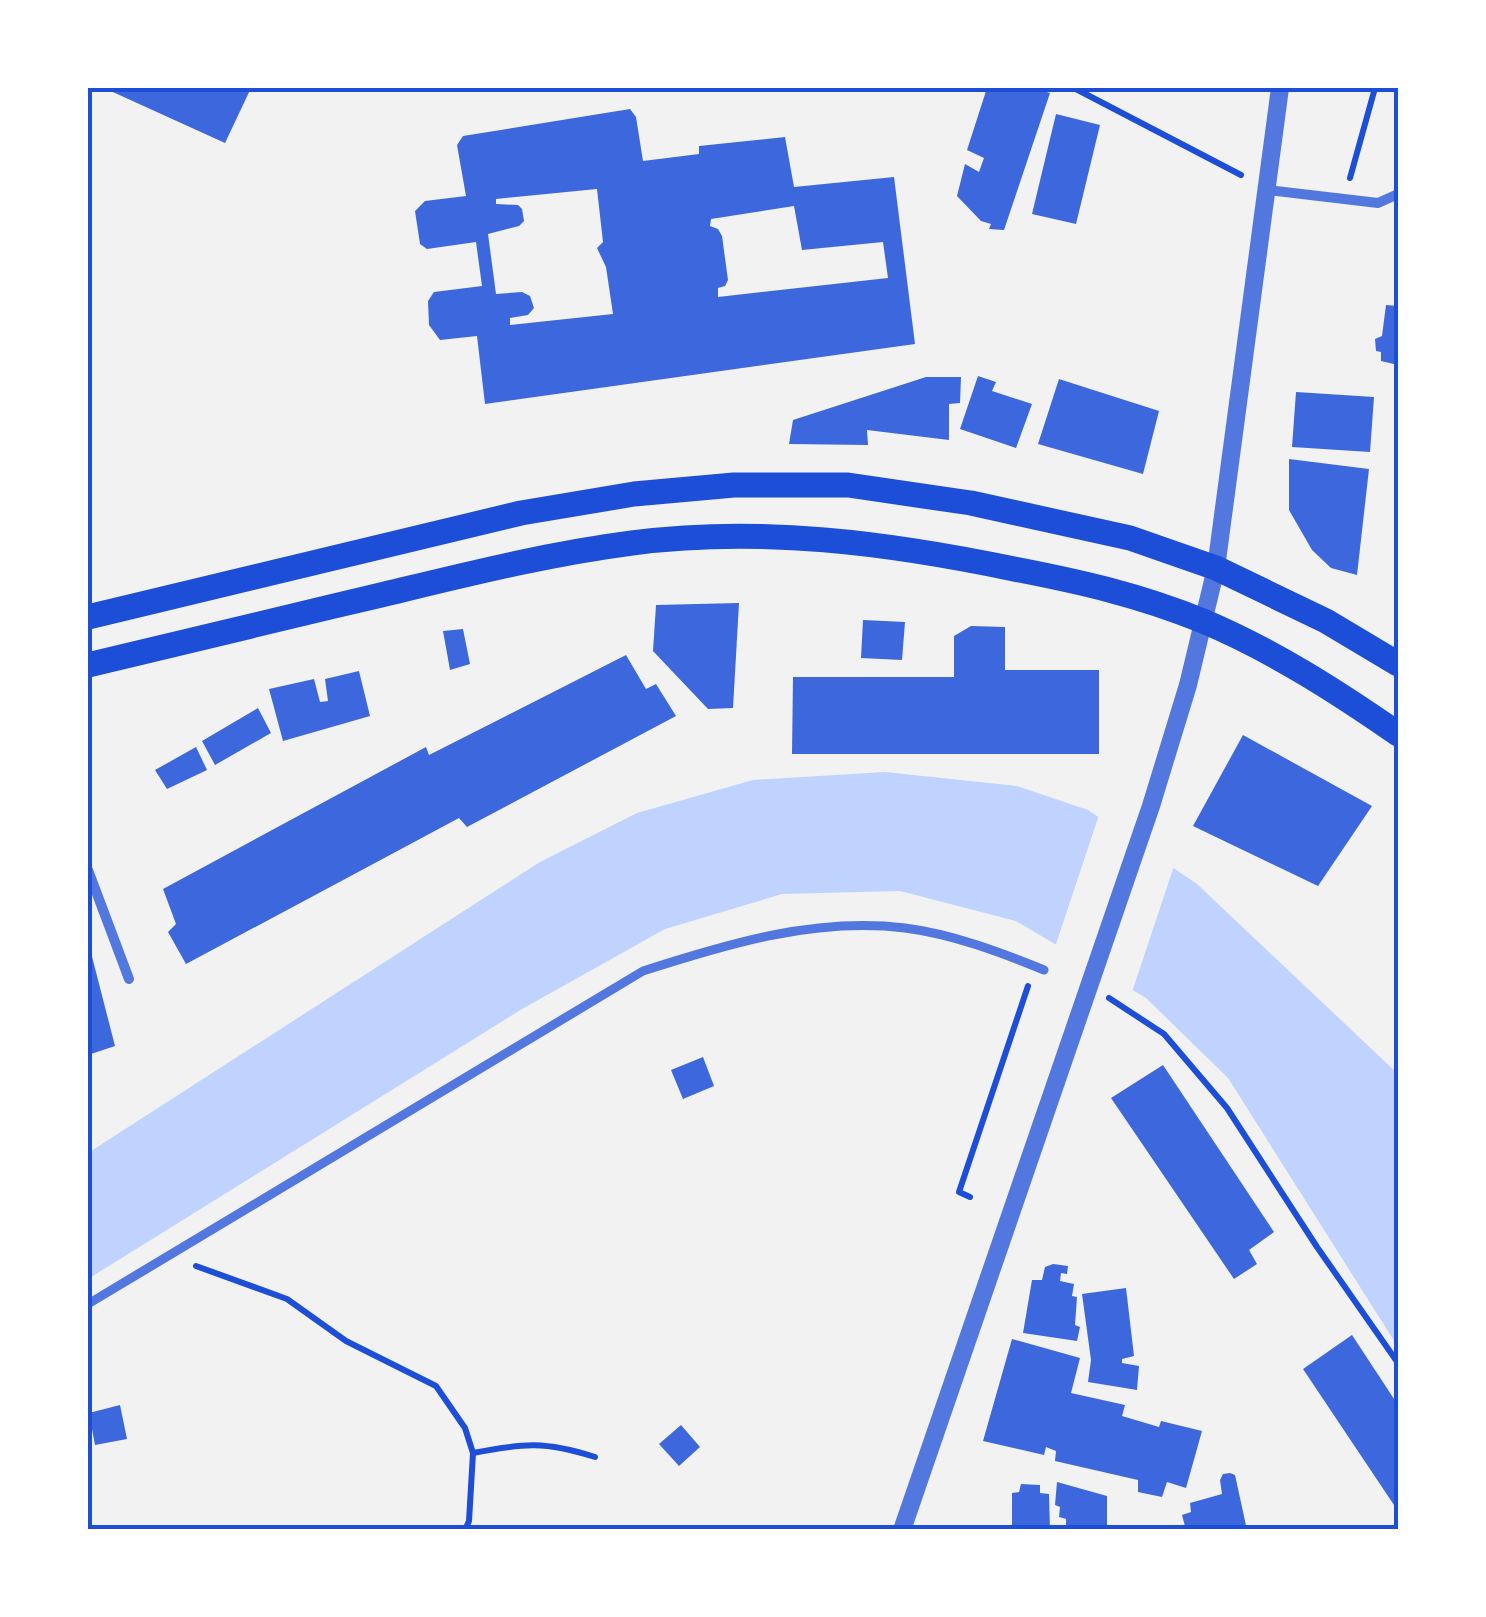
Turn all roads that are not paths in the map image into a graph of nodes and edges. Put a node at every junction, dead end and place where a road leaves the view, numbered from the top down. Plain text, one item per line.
1 (1280, 88) edge
2 (1268, 190) junction
3 (1398, 194) edge
4 (1216, 568) junction
5 (88, 617) edge
6 (1204, 622) junction
7 (1398, 664) edge
8 (88, 665) edge
9 (1398, 734) edge
10 (88, 870) edge
11 (1044, 970) dead end
12 (129, 979) dead end
13 (88, 1304) edge
14 (902, 1530) edge

1 - 2 street
2 - 3 street
2 - 4 street
4 - 5 main road
4 - 6 street
4 - 7 main road
6 - 8 main road
6 - 9 main road
6 - 14 street
10 - 12 street
11 - 13 street

